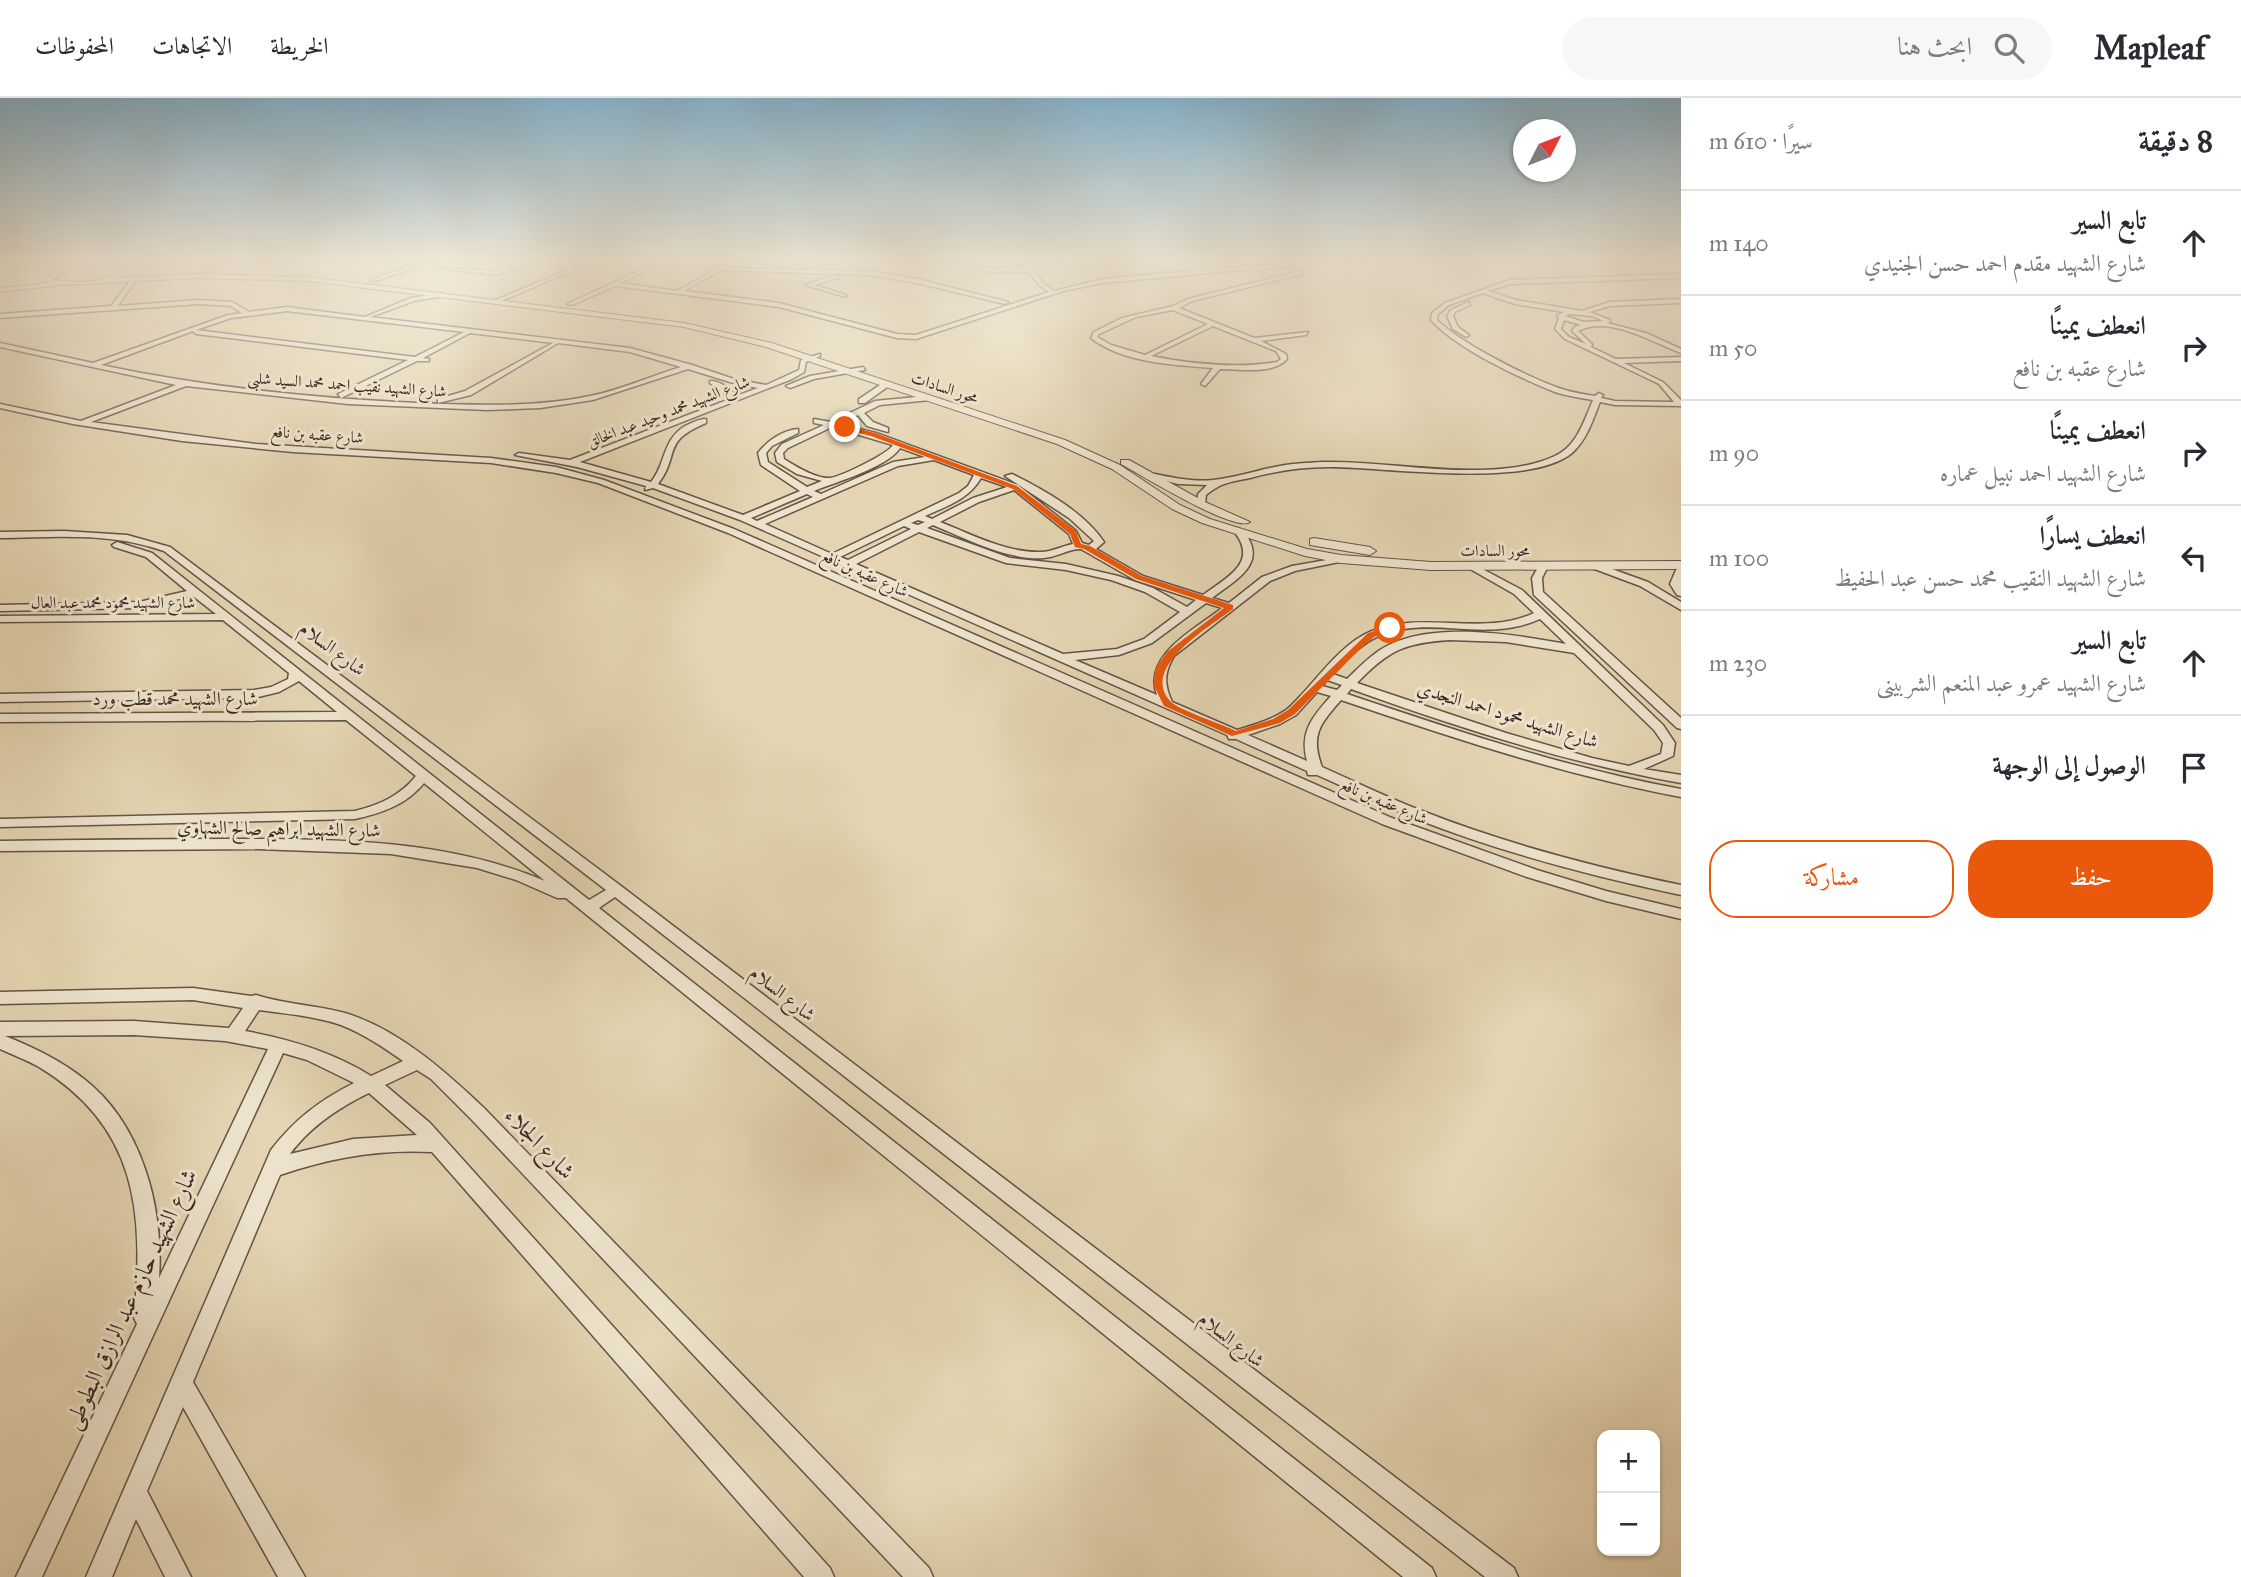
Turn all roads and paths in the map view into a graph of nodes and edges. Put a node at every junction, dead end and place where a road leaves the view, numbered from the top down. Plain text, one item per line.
1 (206, 328) edge
2 (207, 328) edge
3 (425, 328) edge
4 (456, 328) edge
5 (698, 328) edge
6 (719, 328) edge
7 (868, 328) edge
8 (924, 328) edge
9 (945, 328) edge
10 (1108, 328) edge
11 (1205, 328) edge
12 (1217, 328) edge
13 (1220, 328) edge
14 (1441, 328) edge
15 (1455, 328) edge
16 (1558, 328) edge
17 (1577, 328) edge
18 (1627, 328) edge
19 (1629, 328) edge
20 (196, 332) junction
21 (1306, 333) dead end
22 (467, 334) junction
23 (889, 334) junction
24 (477, 335) junction
25 (185, 336) junction
26 (1257, 340) junction
27 (1247, 342) junction
28 (0, 343) edge
29 (555, 344) junction
30 (1681, 345) edge
31 (583, 348) junction
32 (1681, 351) edge
33 (818, 355) junction
34 (1148, 355) junction
35 (807, 358) junction
36 (416, 359) junction
37 (1681, 359) edge
38 (427, 360) junction
39 (104, 363) junction
40 (407, 363) junction
41 (1623, 363) junction
42 (1681, 364) edge
43 (682, 366) junction
44 (1635, 366) junction
45 (1218, 367) junction
46 (863, 369) junction
47 (850, 372) junction
48 (184, 380) junction
49 (173, 382) junction
50 (1672, 382) dead end
51 (1205, 384) dead end
52 (886, 385) junction
53 (768, 387) junction
54 (341, 396) junction
55 (0, 397) edge
56 (354, 397) junction
57 (927, 398) junction
58 (1598, 398) junction
59 (735, 399) junction
60 (441, 401) junction
61 (469, 401) junction
62 (1679, 401) edge
63 (0, 406) edge
64 (55, 410) junction
65 (858, 411) junction
66 (39, 415) junction
67 (95, 418) junction
68 (81, 419) junction
69 (817, 421) junction
70 (829, 425) junction
71 (898, 444) junction
72 (934, 457) junction
73 (572, 462) junction
74 (557, 470) junction
75 (979, 474) junction
76 (1155, 477) junction
77 (831, 481) junction
78 (1216, 482) junction
79 (655, 484) junction
80 (1015, 487) junction
81 (807, 491) junction
82 (637, 493) junction
83 (821, 496) junction
84 (1201, 504) junction
85 (917, 516) junction
86 (743, 518) junction
87 (932, 522) junction
88 (903, 523) junction
89 (758, 524) junction
90 (918, 529) junction
91 (1241, 534) junction
92 (0, 535) edge
93 (1284, 535) dead end
94 (1307, 540) dead end
95 (0, 543) edge
96 (1078, 545) junction
97 (1090, 549) junction
98 (1667, 554) dead end
99 (833, 557) junction
100 (1340, 559) junction
101 (1048, 560) junction
102 (848, 564) junction
103 (1470, 566) junction
104 (1544, 566) junction
105 (1595, 566) junction
106 (1681, 568) edge
107 (195, 592) junction
108 (1681, 593) edge
109 (1205, 598) junction
110 (1230, 607) junction
111 (1681, 607) edge
112 (0, 608) edge
113 (1187, 611) junction
114 (1541, 614) junction
115 (227, 617) junction
116 (0, 619) edge
117 (1560, 632) junction
118 (1580, 633) junction
119 (1578, 650) junction
120 (1061, 657) junction
121 (295, 672) junction
122 (1327, 676) junction
123 (1350, 685) junction
124 (1315, 687) junction
125 (1339, 695) junction
126 (0, 698) edge
127 (1167, 704) junction
128 (351, 716) junction
129 (0, 718) edge
130 (1681, 725) edge
131 (1236, 734) junction
132 (1220, 747) junction
133 (1316, 769) junction
134 (1631, 769) junction
135 (424, 775) junction
136 (1681, 779) edge
137 (1303, 784) junction
138 (1681, 793) edge
139 (0, 824) edge
140 (3, 847) edge
141 (616, 890) junction
142 (1681, 890) edge
143 (589, 907) junction
144 (1681, 914) edge
145 (0, 998) edge
146 (256, 1001) junction
147 (0, 1030) edge
148 (233, 1036) junction
149 (0, 1041) edge
150 (279, 1044) junction
151 (419, 1061) junction
152 (372, 1085) junction
153 (436, 1144) junction
154 (272, 1169) junction
155 (143, 1333) junction
156 (181, 1382) junction
157 (135, 1492) junction
158 (29, 1577) edge
159 (99, 1577) edge
160 (178, 1577) edge
161 (292, 1577) edge
162 (821, 1577) edge
163 (920, 1577) edge
164 (1423, 1577) edge
165 (1505, 1577) edge

1 - 39 street
2 - 20 street
3 - 22 street
4 - 43 street
5 - 35 street, محور السادات
6 - 33 street, محور السادات
7 - 23 street
8 - 23 street
9 - 23 street
10 - 34 street
11 - 34 street
12 - 27 street
13 - 26 street
14 - 58 street
15 - 58 street
16 - 41 street
17 - 41 street
18 - 32 street
19 - 30 street
20 - 25 street
20 - 36 street
21 - 26 street
22 - 24 street
22 - 36 street
24 - 29 street
24 - 38 street
25 - 39 street
25 - 40 street
26 - 27 street
26 - 45 street
27 - 34 street
28 - 39 street, شارع الشهيد نقيب احمد محمد السيد شلبى
29 - 31 street
29 - 60 street
31 - 43 street
31 - 61 street
33 - 35 street, شارع الشهيد محمد وحيد عبد الخالق
33 - 46 street, محور السادات
34 - 45 street
35 - 47 street, محور السادات
35 - 53 street, شارع الشهيد محمد وحيد عبد الخالق
36 - 38 street
36 - 40 street
37 - 41 street
38 - 56 street
39 - 48 street, شارع الشهيد نقيب احمد محمد السيد شلبى
39 - 49 street, شارع الشهيد نقيب احمد محمد السيد شلبى
40 - 54 street
41 - 44 street
41 - 62 street
42 - 44 street
43 - 48 street, شارع الشهيد نقيب احمد محمد السيد شلبى
43 - 53 street
43 - 59 street
43 - 61 street, شارع الشهيد نقيب احمد محمد السيد شلبى
44 - 50 street
45 - 51 street
46 - 47 street, شارع الشهيد محمد وحيد عبد الخالق
46 - 76 street, محور السادات
47 - 52 street, محور السادات
47 - 79 street, شارع الشهيد محمد وحيد عبد الخالق
48 - 49 street
48 - 54 street, شارع الشهيد نقيب احمد محمد السيد شلبى
48 - 67 street
49 - 68 street
52 - 57 street, محور السادات
52 - 69 street
53 - 59 street, شارع الشهيد محمد وحيد عبد الخالق
54 - 56 street, شارع الشهيد نقيب احمد محمد السيد شلبى
55 - 64 street, شارع عقبه بن نافع
56 - 60 street, شارع الشهيد نقيب احمد محمد السيد شلبى
57 - 65 street
57 - 91 street, محور السادات
58 - 62 street
58 - 78 street
59 - 73 street, شارع الشهيد محمد وحيد عبد الخالق
60 - 61 street, شارع الشهيد نقيب احمد محمد السيد شلبى
63 - 66 street, شارع عقبه بن نافع
64 - 66 street
64 - 68 street, شارع عقبه بن نافع
65 - 70 street
65 - 97 street
66 - 68 street, شارع عقبه بن نافع
67 - 68 street, شارع عقبه بن نافع
67 - 73 street, شارع عقبه بن نافع
68 - 74 street, شارع عقبه بن نافع
69 - 70 street
69 - 81 street
70 - 71 street
70 - 77 street
71 - 72 street
71 - 77 street
72 - 75 street
72 - 83 street
73 - 74 street, شارع الشهيد محمد وحيد عبد الخالق
73 - 79 street, شارع عقبه بن نافع
74 - 82 street, شارع عقبه بن نافع
75 - 80 street
75 - 85 street
76 - 78 street
76 - 84 street, محور السادات
77 - 81 street
78 - 84 street
79 - 82 street
79 - 86 street, شارع عقبه بن نافع
80 - 87 street
80 - 96 street
81 - 83 street
81 - 86 street
82 - 132 street, شارع عقبه بن نافع
83 - 89 street
84 - 93 street, محور السادات
85 - 87 street
85 - 88 street
86 - 89 street, شارع عقبه بن نافع
87 - 90 street
87 - 101 street
88 - 90 street
88 - 99 street
89 - 99 street, شارع عقبه بن نافع
90 - 101 street
90 - 102 street
91 - 100 street, محور السادات
91 - 109 street
92 - 141 street, شارع السلام
94 - 98 street, محور السادات
95 - 107 street
96 - 97 street
96 - 101 street
97 - 109 street
99 - 102 street, شارع عقبه بن نافع
100 - 103 street, محور السادات
100 - 110 street
101 - 113 street
102 - 120 street, شارع عقبه بن نافع
103 - 104 street, محور السادات
103 - 114 street
104 - 105 street, محور السادات
104 - 118 street
105 - 106 street, محور السادات
105 - 111 street
106 - 108 street
107 - 112 street, شارع الشهيد محمود محمد عبد العال
107 - 115 street
109 - 110 street
109 - 113 street
110 - 127 street
113 - 120 street
114 - 117 street
114 - 122 street
115 - 116 street, شارع الشهيد محمود محمد عبد العال
115 - 121 street
117 - 118 street
117 - 119 street
118 - 130 street
119 - 123 street
119 - 134 street
120 - 127 street, شارع عقبه بن نافع
121 - 126 street, شارع الشهيد محمد قطب ورد
121 - 128 street
122 - 123 street, شارع الشهيد محمود احمد النجدي
122 - 124 street
123 - 125 street
123 - 134 street, شارع الشهيد محمود احمد النجدي
124 - 125 street, شارع الشهيد محمود احمد النجدي
124 - 131 street
125 - 133 street
125 - 138 street, شارع الشهيد محمود احمد النجدي
127 - 131 street, شارع عقبه بن نافع
128 - 129 street, شارع الشهيد محمد قطب ورد
128 - 135 street
131 - 132 street
131 - 133 street, شارع عقبه بن نافع
132 - 137 street, شارع عقبه بن نافع
133 - 137 street
133 - 142 street, شارع عقبه بن نافع
134 - 136 street, شارع الشهيد محمود احمد النجدي
135 - 139 street, شارع الشهيد ابراهيم صالح الشهاوي
135 - 143 street
137 - 144 street, شارع عقبه بن نافع
140 - 143 street, شارع الشهيد ابراهيم صالح الشهاوي
141 - 143 street
141 - 165 street, شارع السلام
143 - 164 street
145 - 146 street, شارع الجلاء
146 - 148 street
146 - 151 street, شارع الجلاء
147 - 148 street
148 - 150 street
149 - 155 street
150 - 152 street
150 - 155 street, شارع الشهيد حازم عبد الرازق البطوطى
151 - 152 street
151 - 163 street, شارع الجلاء
152 - 153 street
152 - 154 street
153 - 154 street
153 - 162 street
154 - 156 street
155 - 158 street, شارع الشهيد حازم عبد الرازق البطوطى
156 - 157 street
156 - 161 street
157 - 159 street
157 - 160 street

